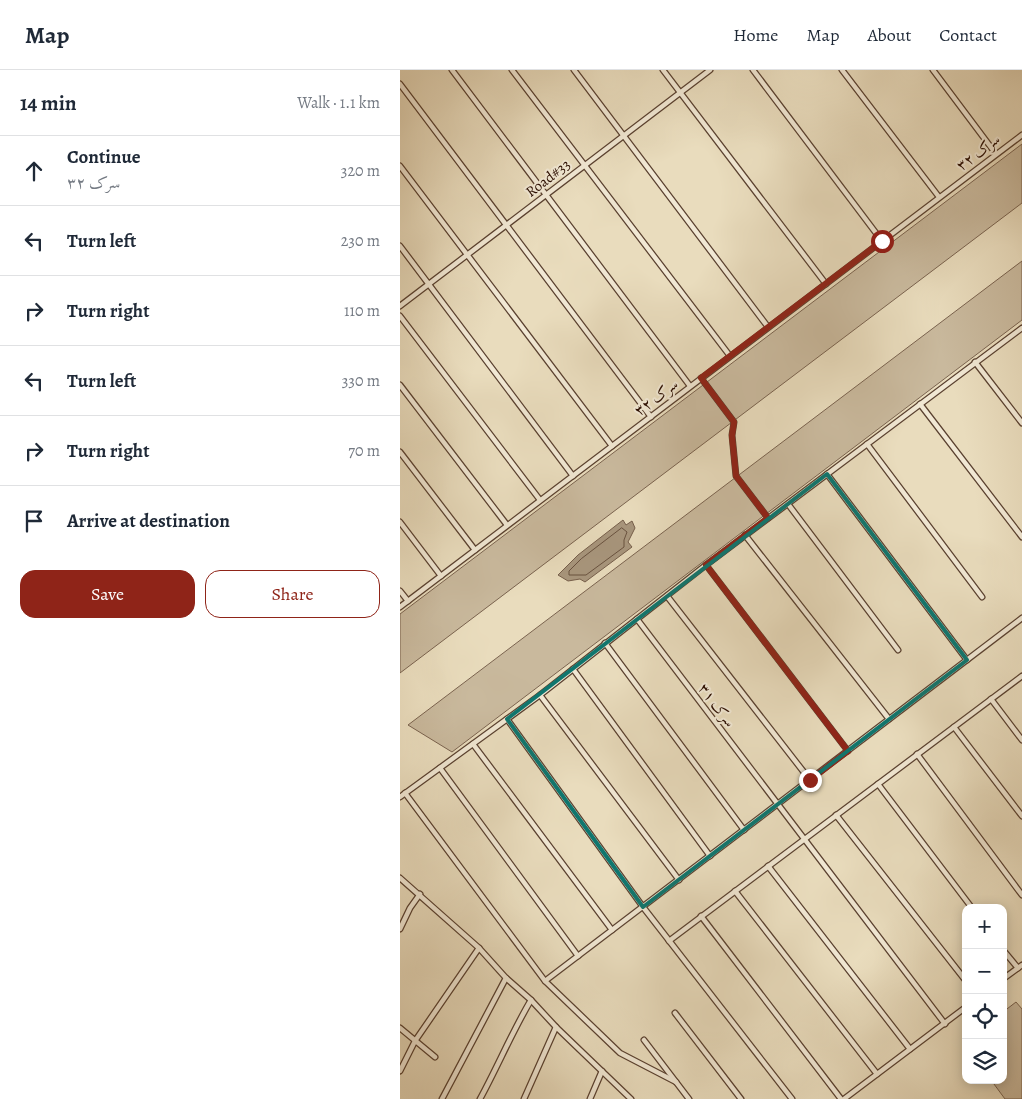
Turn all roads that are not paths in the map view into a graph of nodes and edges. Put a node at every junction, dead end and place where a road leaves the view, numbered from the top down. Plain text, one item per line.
1 (452, 70) edge
2 (512, 70) edge
3 (574, 70) edge
4 (663, 70) edge
5 (710, 70) edge
6 (752, 70) edge
7 (842, 70) edge
8 (932, 70) edge
9 (400, 84) edge
10 (680, 93) junction
11 (1022, 134) edge
12 (624, 136) junction
13 (996, 154) junction
14 (400, 166) edge
15 (584, 166) junction
16 (546, 195) junction
17 (940, 197) junction
18 (506, 225) junction
19 (882, 241) junction
20 (400, 246) edge
21 (468, 254) junction
22 (429, 284) junction
23 (826, 284) junction
24 (400, 306) edge
25 (400, 316) edge
26 (768, 327) junction
27 (1022, 328) edge
28 (730, 356) junction
29 (976, 362) junction
30 (701, 378) junction
31 (400, 385) edge
32 (690, 386) junction
33 (920, 404) junction
34 (651, 416) junction
35 (1022, 423) edge
36 (867, 444) junction
37 (612, 446) junction
38 (400, 452) edge
39 (827, 474) junction
40 (573, 476) junction
41 (540, 500) junction
42 (788, 504) junction
43 (768, 518) junction
44 (400, 522) edge
45 (507, 525) junction
46 (745, 535) junction
47 (1022, 537) edge
48 (475, 550) junction
49 (706, 565) junction
50 (441, 576) junction
51 (400, 591) edge
52 (667, 596) junction
53 (982, 597) dead end
54 (408, 601) junction
55 (400, 607) edge
56 (1022, 618) edge
57 (636, 620) junction
58 (605, 644) junction
59 (898, 650) dead end
60 (967, 660) junction
61 (573, 669) junction
62 (1022, 676) edge
63 (540, 695) junction
64 (991, 699) junction
65 (507, 719) junction
66 (889, 719) junction
67 (954, 727) junction
68 (1022, 740) edge
69 (473, 744) junction
70 (848, 751) junction
71 (917, 754) junction
72 (440, 768) junction
73 (810, 780) junction
74 (878, 784) junction
75 (405, 794) junction
76 (400, 797) edge
77 (777, 805) junction
78 (836, 815) junction
79 (1022, 816) edge
80 (744, 830) junction
81 (803, 840) junction
82 (710, 856) junction
83 (768, 866) junction
84 (400, 878) edge
85 (678, 880) junction
86 (735, 891) junction
87 (420, 894) junction
88 (1022, 895) edge
89 (969, 904) edge
90 (643, 907) junction
91 (701, 916) junction
92 (400, 929) edge
93 (612, 930) junction
94 (669, 940) junction
95 (478, 948) junction
96 (1007, 954) edge
97 (578, 956) junction
98 (1020, 967) edge
99 (1007, 976) edge
100 (962, 977) edge
101 (506, 978) junction
102 (545, 981) junction
103 (531, 1000) junction
104 (962, 1010) edge
105 (675, 1013) dead end
106 (945, 1024) junction
107 (556, 1027) junction
108 (400, 1028) edge
109 (644, 1040) dead end
110 (415, 1041) junction
111 (910, 1049) junction
112 (435, 1057) dead end
113 (400, 1071) edge
114 (602, 1071) junction
115 (877, 1074) junction
116 (676, 1082) junction
117 (442, 1099) edge
118 (480, 1099) edge
119 (524, 1099) edge
120 (590, 1099) edge
121 (632, 1099) edge
122 (689, 1099) edge
123 (741, 1099) edge
124 (792, 1099) edge
125 (842, 1099) edge

1 - 16 street
2 - 15 street
3 - 12 street
4 - 10 street
5 - 10 street, Road#33
6 - 19 street
7 - 17 street
8 - 13 street
9 - 18 street
10 - 12 street, Road#33
10 - 23 street
11 - 13 street, سرک ۳۲
12 - 15 street, Road#33
12 - 26 street
13 - 17 street, سرک ۳۲
14 - 21 street
15 - 16 street, Road#33
15 - 28 street
16 - 18 street, Road#33
16 - 32 street
17 - 19 street, سرک ۳۲
18 - 21 street, Road#33
18 - 34 street
19 - 23 street, سرک ۳۲
20 - 22 street
21 - 22 street, Road#33
21 - 37 street
22 - 24 street, Road#33
22 - 40 street
23 - 26 street, سرک ۳۲
25 - 41 street
26 - 28 street, سرک ۳۲
27 - 29 street
28 - 30 street, سرک ۳۲
29 - 33 street
29 - 35 street
30 - 32 street, سرک ۳۲
30 - 43 street
31 - 45 street
32 - 34 street, سرک ۳۲
33 - 36 street
33 - 47 street
34 - 37 street, سرک ۳۲
36 - 39 street
36 - 53 street
37 - 40 street, سرک ۳۲
38 - 48 street
39 - 42 street
39 - 60 street
40 - 41 street, سرک ۳۲
41 - 45 street, سرک ۳۲
42 - 43 street
42 - 59 street
43 - 46 street
44 - 50 street
45 - 48 street, سرک ۳۲
46 - 49 street
46 - 66 street
48 - 50 street, سرک ۳۲
49 - 52 street
49 - 70 street
50 - 54 street, سرک ۳۲
51 - 54 street
52 - 57 street
52 - 73 street
54 - 55 street, سرک ۳۲
56 - 60 street
57 - 58 street
57 - 77 street, سرک ۳۱
58 - 61 street
58 - 80 street
60 - 66 street
61 - 63 street
61 - 82 street
62 - 64 street
63 - 65 street
63 - 85 street
64 - 67 street
64 - 68 street
65 - 69 street
65 - 90 street
66 - 70 street
67 - 71 street
67 - 79 street
69 - 72 street
69 - 93 street
70 - 73 street
71 - 74 street
71 - 88 street
72 - 75 street
72 - 97 street
73 - 77 street
74 - 78 street
74 - 89 street
75 - 76 street
75 - 102 street
77 - 80 street
77 - 81 street, سرک ۳۱
78 - 81 street
78 - 100 street
80 - 82 street
81 - 83 street
81 - 106 street, سرک ۳۱
82 - 85 street
83 - 86 street
83 - 111 street
84 - 87 street
85 - 90 street
86 - 91 street
86 - 115 street
87 - 92 street
87 - 95 street
90 - 93 street
90 - 94 street
91 - 94 street
91 - 125 street
93 - 97 street
94 - 124 street
95 - 101 street
95 - 110 street
96 - 98 street
97 - 102 street
98 - 99 street
101 - 103 street
101 - 117 street
102 - 116 street
103 - 107 street
103 - 118 street
104 - 106 street
105 - 123 street
106 - 111 street
107 - 114 street
107 - 119 street
108 - 110 street
109 - 116 street
110 - 112 street
110 - 113 street
111 - 115 street
114 - 120 street
114 - 121 street
115 - 125 street
116 - 122 street

